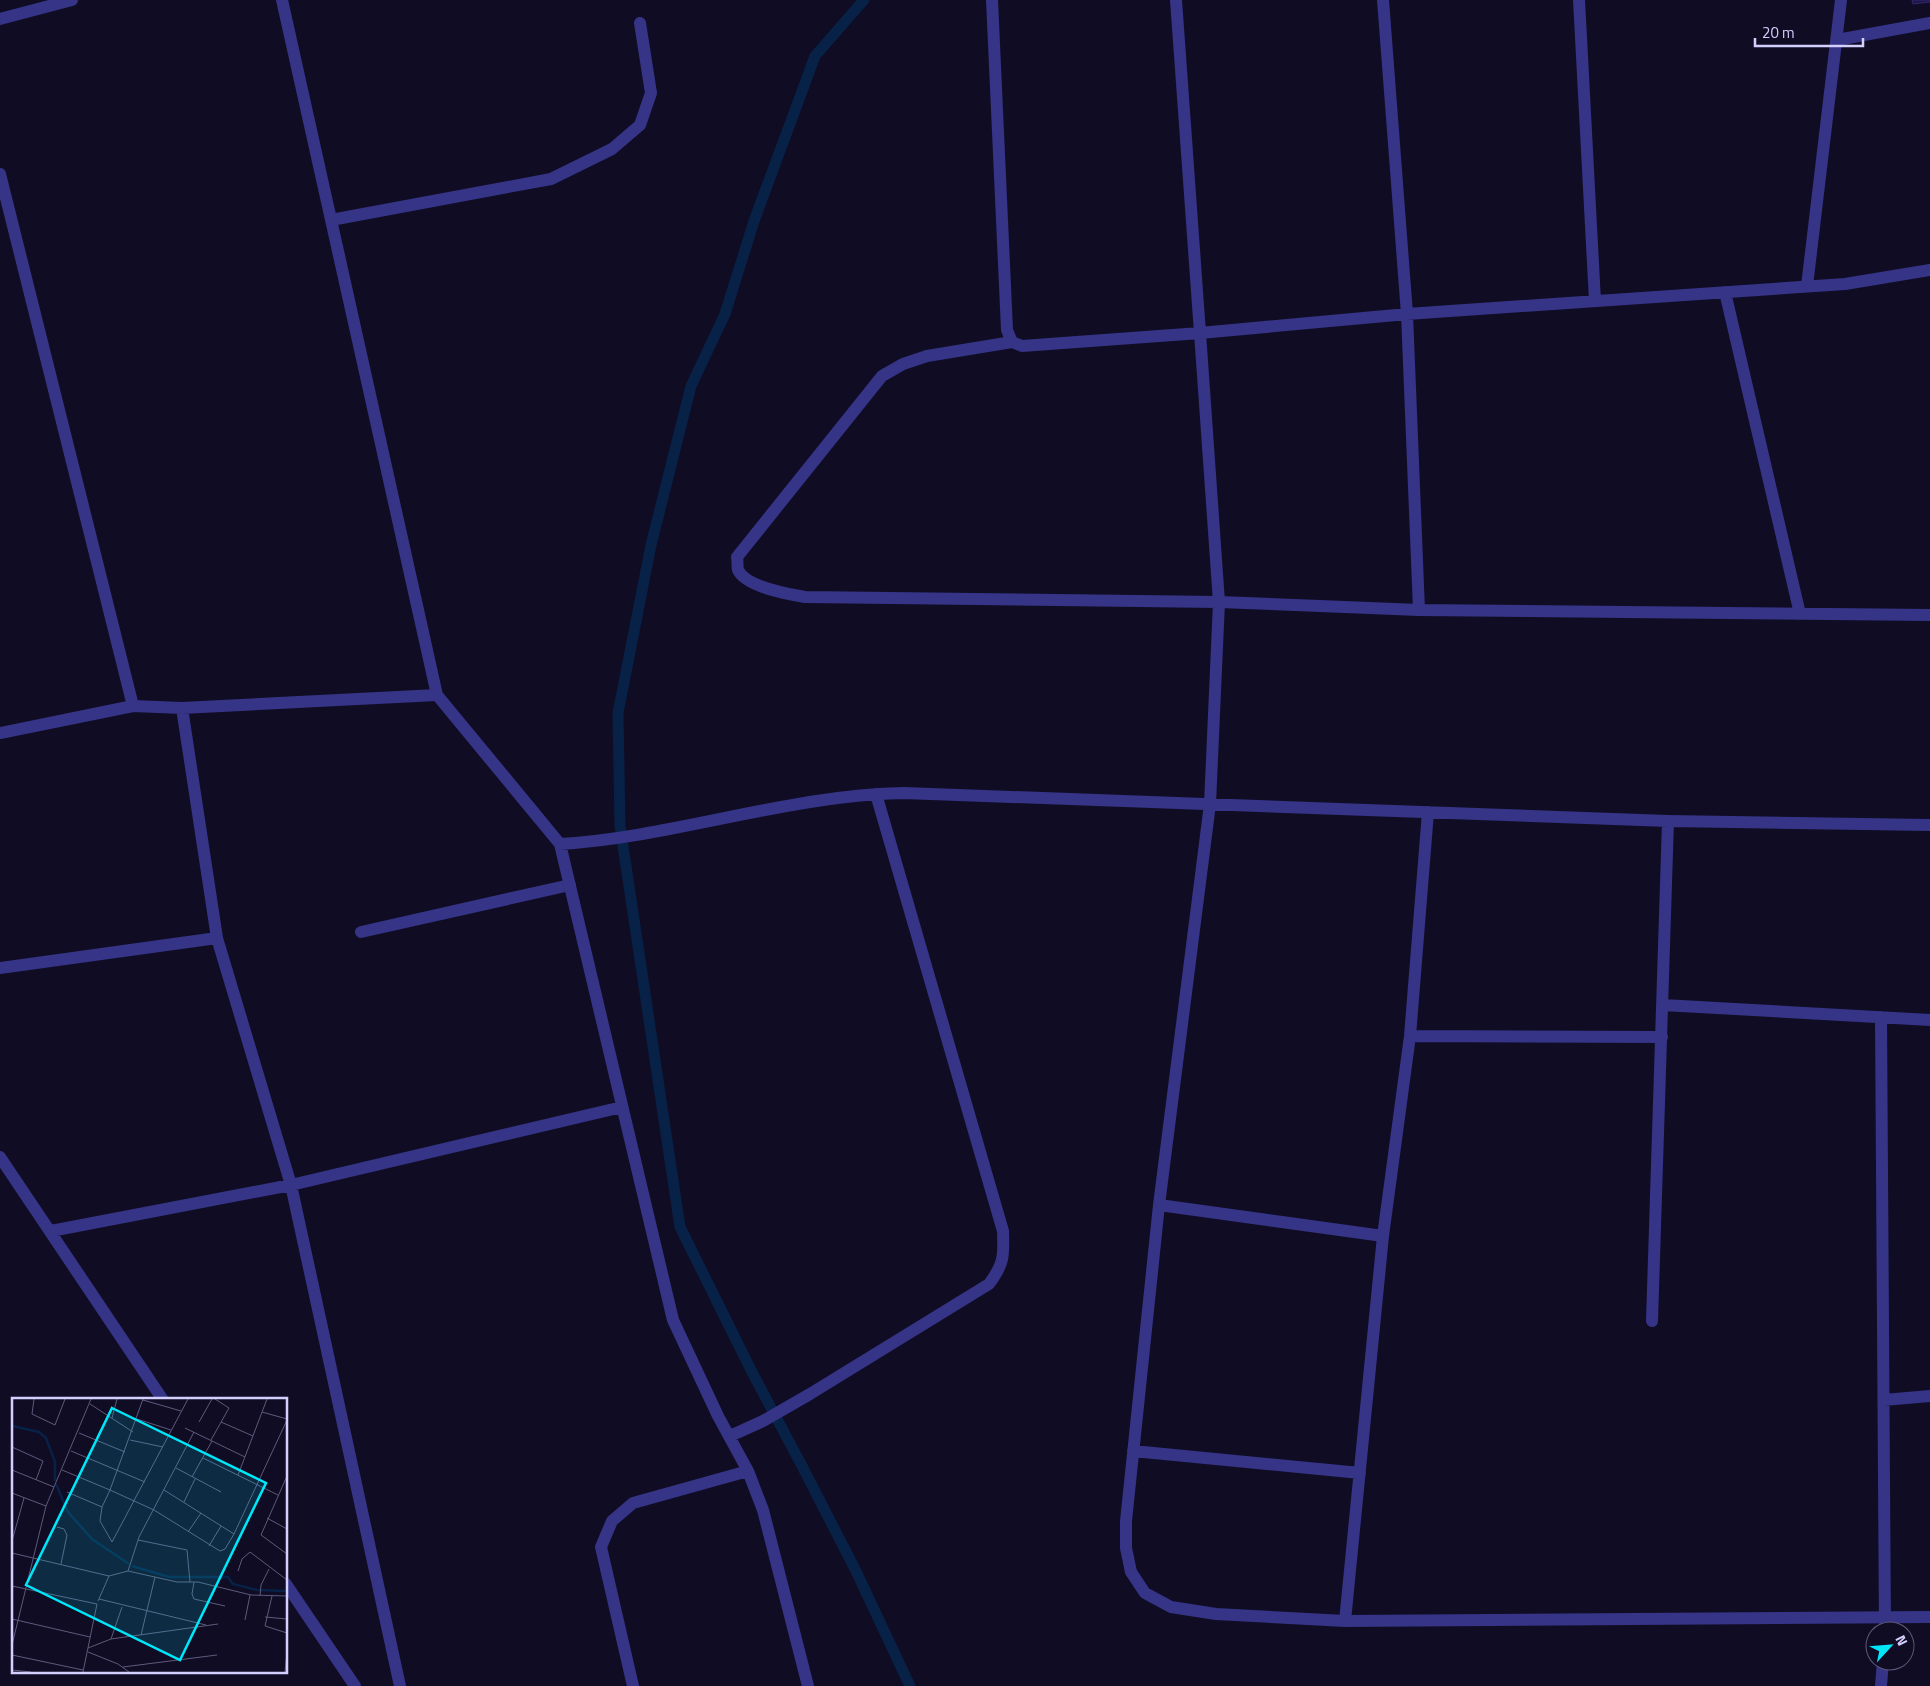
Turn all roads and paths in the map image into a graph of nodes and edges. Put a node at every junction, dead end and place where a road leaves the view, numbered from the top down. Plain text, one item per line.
1 (72, 0) edge
2 (282, 0) edge
3 (992, 0) edge
4 (1176, 0) edge
5 (1383, 0) edge
6 (1579, 0) edge
7 (1841, 0) edge
8 (0, 19) edge
9 (1930, 23) edge
10 (640, 24) dead end
11 (1837, 40) junction
12 (0, 174) edge
13 (331, 220) junction
14 (1930, 270) edge
15 (1806, 286) junction
16 (1725, 292) junction
17 (1595, 301) junction
18 (1407, 314) junction
19 (1200, 333) junction
20 (1012, 342) junction
21 (1219, 602) junction
22 (1419, 610) junction
23 (1800, 614) junction
24 (1930, 615) edge
25 (437, 695) junction
26 (132, 706) junction
27 (182, 708) junction
28 (0, 733) edge
29 (876, 794) junction
30 (1210, 804) junction
31 (1428, 812) junction
32 (1668, 821) junction
33 (1930, 825) edge
34 (560, 844) junction
35 (570, 885) junction
36 (361, 932) dead end
37 (217, 938) junction
38 (0, 968) edge
39 (1663, 1005) junction
40 (1881, 1017) junction
41 (1930, 1020) edge
42 (1410, 1036) junction
43 (1662, 1037) junction
44 (622, 1107) junction
45 (0, 1157) edge
46 (291, 1185) junction
47 (1159, 1205) junction
48 (51, 1231) junction
49 (1383, 1236) junction
50 (1652, 1321) dead end
51 (1930, 1396) edge
52 (162, 1398) edge
53 (1884, 1400) junction
54 (730, 1436) junction
55 (1133, 1451) junction
56 (748, 1471) junction
57 (1360, 1473) junction
58 (288, 1587) edge
59 (1930, 1617) edge
60 (1345, 1621) junction
61 (1886, 1621) edge
62 (1908, 1621) edge
63 (1865, 1625) edge
64 (1882, 1671) edge
65 (355, 1686) edge
66 (400, 1686) edge
67 (633, 1686) edge
68 (808, 1686) edge
69 (1881, 1686) edge

1 - 8 street
2 - 13 street
3 - 20 street
4 - 19 street
5 - 18 street
6 - 17 street
7 - 11 street
9 - 11 street
10 - 13 street
11 - 15 street
12 - 26 street
13 - 25 street
14 - 15 street
15 - 16 street
16 - 17 street
16 - 23 street
17 - 18 street
18 - 19 street
18 - 22 street
19 - 20 street
19 - 21 street
20 - 21 street
21 - 22 street
21 - 30 street
22 - 23 street
23 - 24 street
25 - 27 street
25 - 34 street
26 - 27 street
26 - 28 street
27 - 37 street
29 - 30 street
29 - 34 street
29 - 54 street
30 - 31 street
30 - 47 street
31 - 32 street
31 - 42 street
32 - 33 street
32 - 39 street
34 - 35 street
35 - 36 street
35 - 44 street
37 - 38 street
37 - 46 street
39 - 40 street
39 - 43 street
40 - 41 street
40 - 53 street
42 - 43 street
42 - 49 street
43 - 50 street
44 - 46 street
44 - 54 street
45 - 48 street
46 - 48 street
46 - 66 street
47 - 49 street
47 - 55 street
48 - 52 street
49 - 57 street
51 - 53 street
53 - 61 street
54 - 56 street
55 - 57 street
55 - 60 street
56 - 67 street
56 - 68 street
57 - 60 street
58 - 65 street
59 - 62 street
60 - 63 street
64 - 69 street

